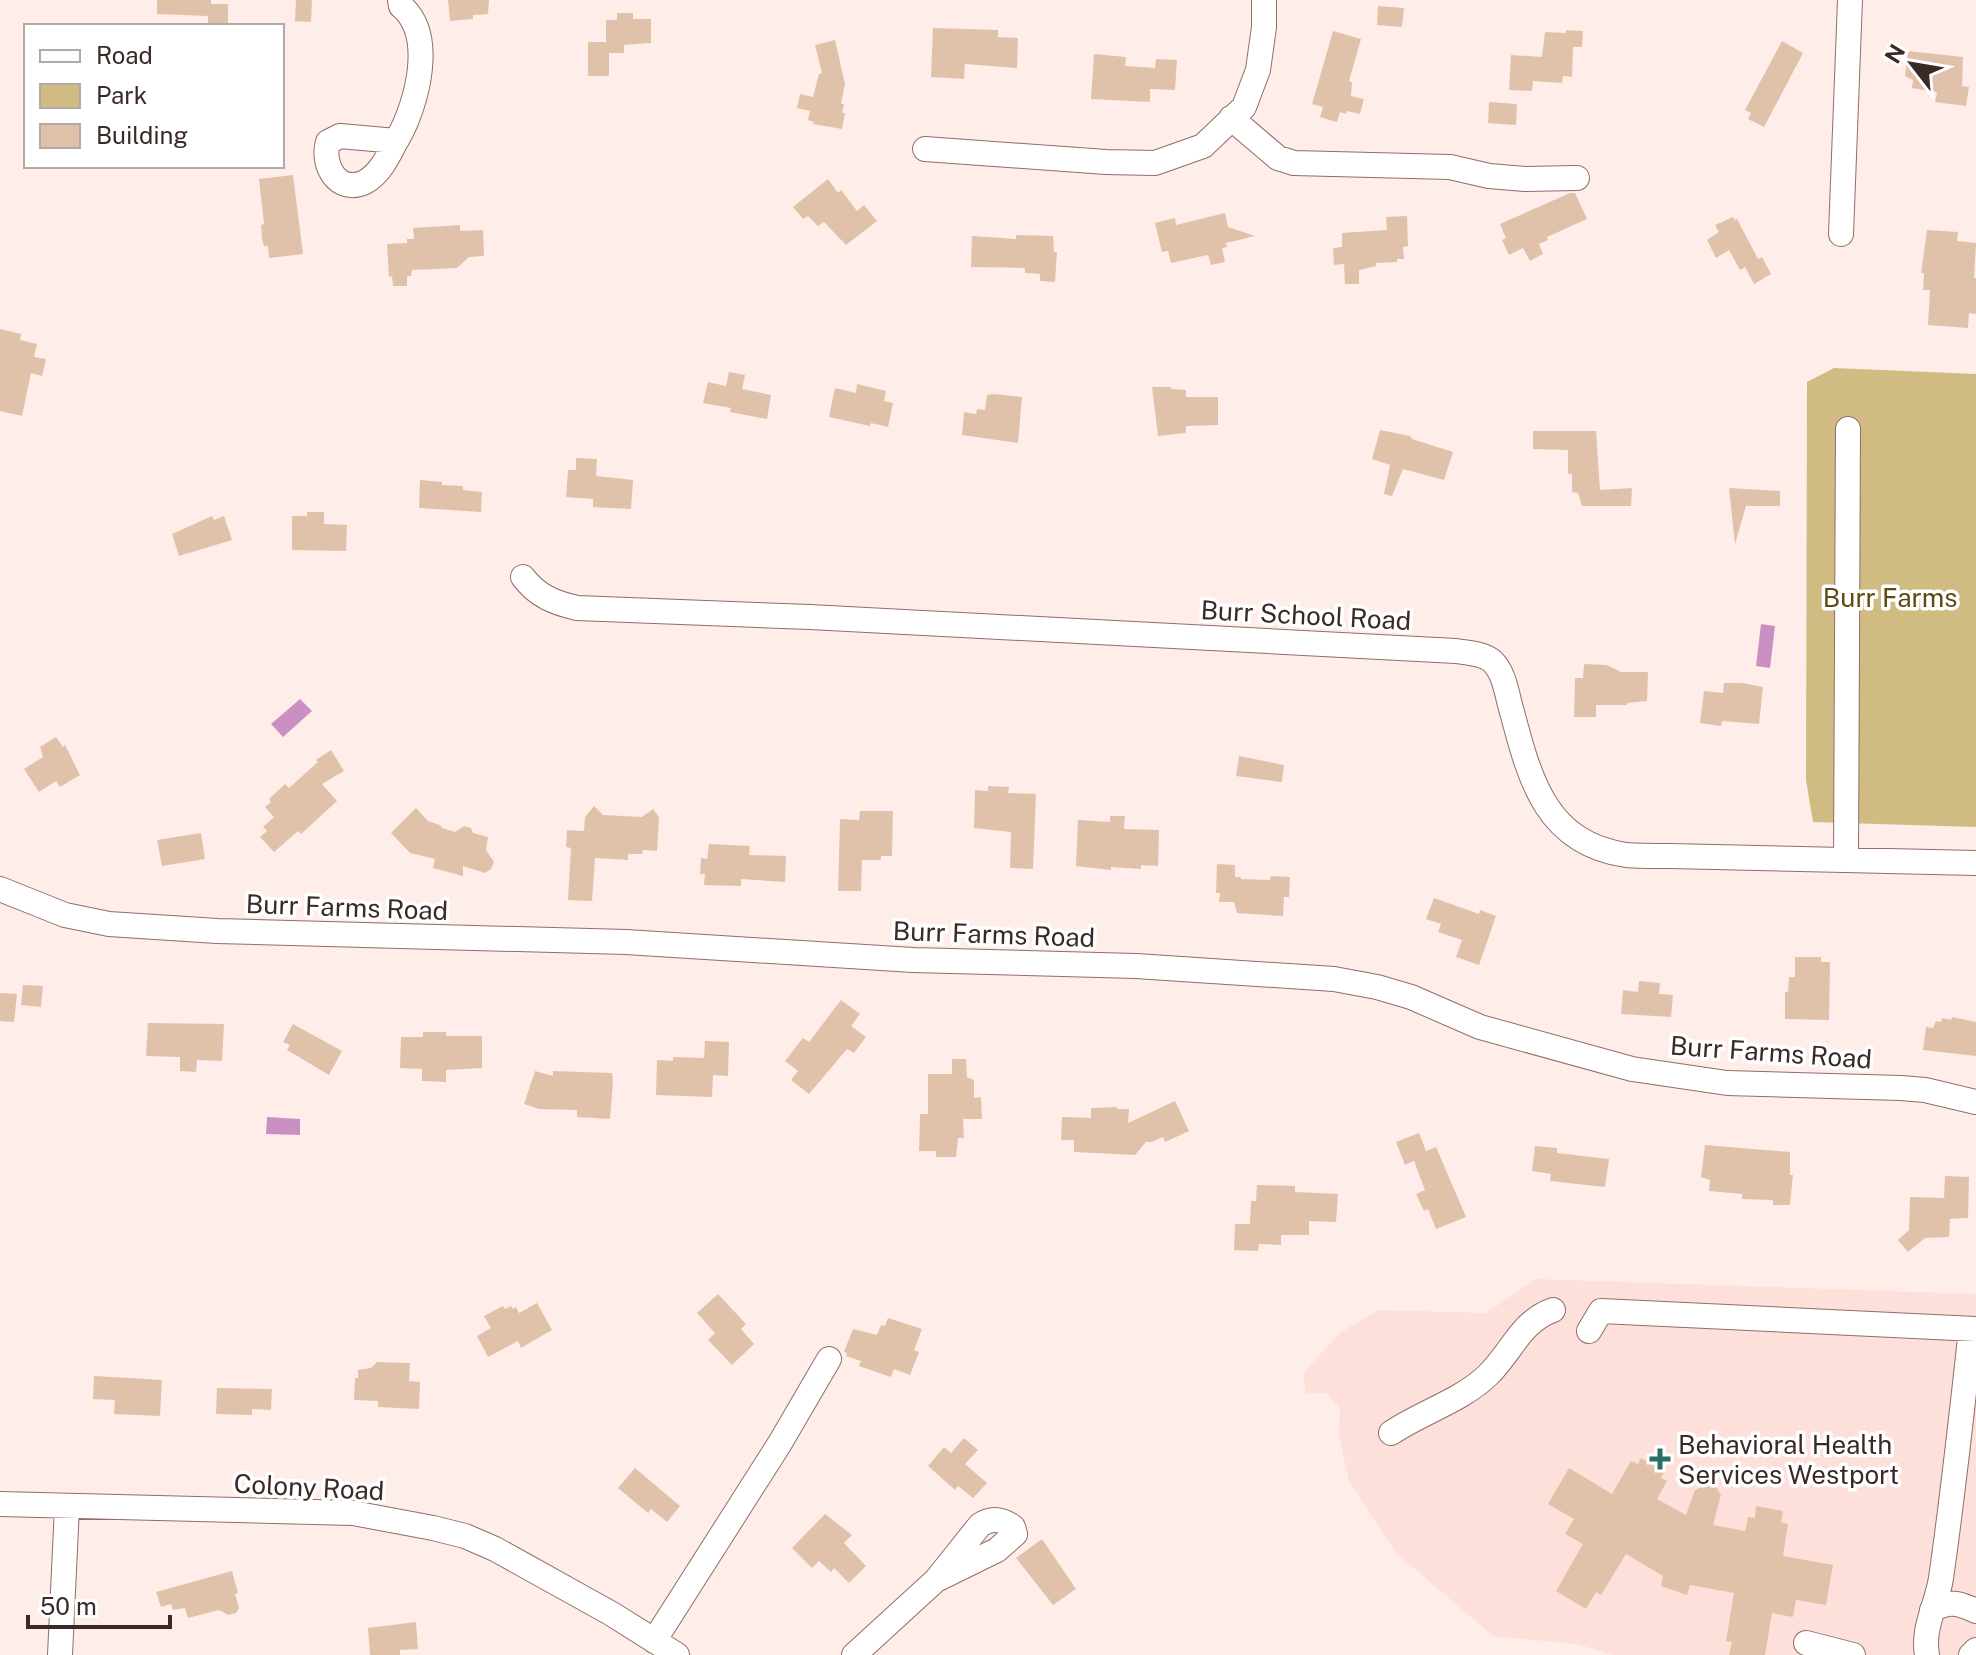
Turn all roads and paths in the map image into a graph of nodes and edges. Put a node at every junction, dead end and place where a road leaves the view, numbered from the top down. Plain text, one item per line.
1 (400, 0) edge
2 (1264, 0) edge
3 (1850, 0) edge
4 (1231, 118) junction
5 (396, 141) dead end
6 (925, 149) dead end
7 (1577, 178) dead end
8 (1841, 234) dead end
9 (1848, 429) dead end
10 (523, 577) dead end
11 (1846, 860) junction
12 (1976, 863) edge
13 (0, 889) edge
14 (1976, 1102) edge
15 (1553, 1310) dead end
16 (1974, 1329) edge
17 (1589, 1331) dead end
18 (829, 1359) dead end
19 (1391, 1433) dead end
20 (0, 1504) edge
21 (67, 1507) junction
22 (936, 1580) dead end
23 (1932, 1610) junction
24 (1976, 1611) edge
25 (654, 1641) junction
26 (1806, 1643) dead end
27 (1976, 1650) edge
28 (60, 1655) edge
29 (677, 1655) edge
30 (854, 1655) edge
31 (1853, 1655) edge
32 (1927, 1655) edge
33 (1971, 1655) edge

1 - 5 street
2 - 4 street
3 - 8 street
4 - 6 street
4 - 7 street
9 - 11 street
10 - 11 street, Burr School Road
11 - 12 street, Burr School Road
13 - 14 street, Burr Farms Road
15 - 19 street
16 - 17 street
16 - 23 street
18 - 25 street
20 - 21 street, Colony Road
21 - 25 street, Colony Road
21 - 28 street
22 - 30 street
23 - 24 street
23 - 32 street
25 - 29 street, Colony Road
26 - 31 street
27 - 33 street

